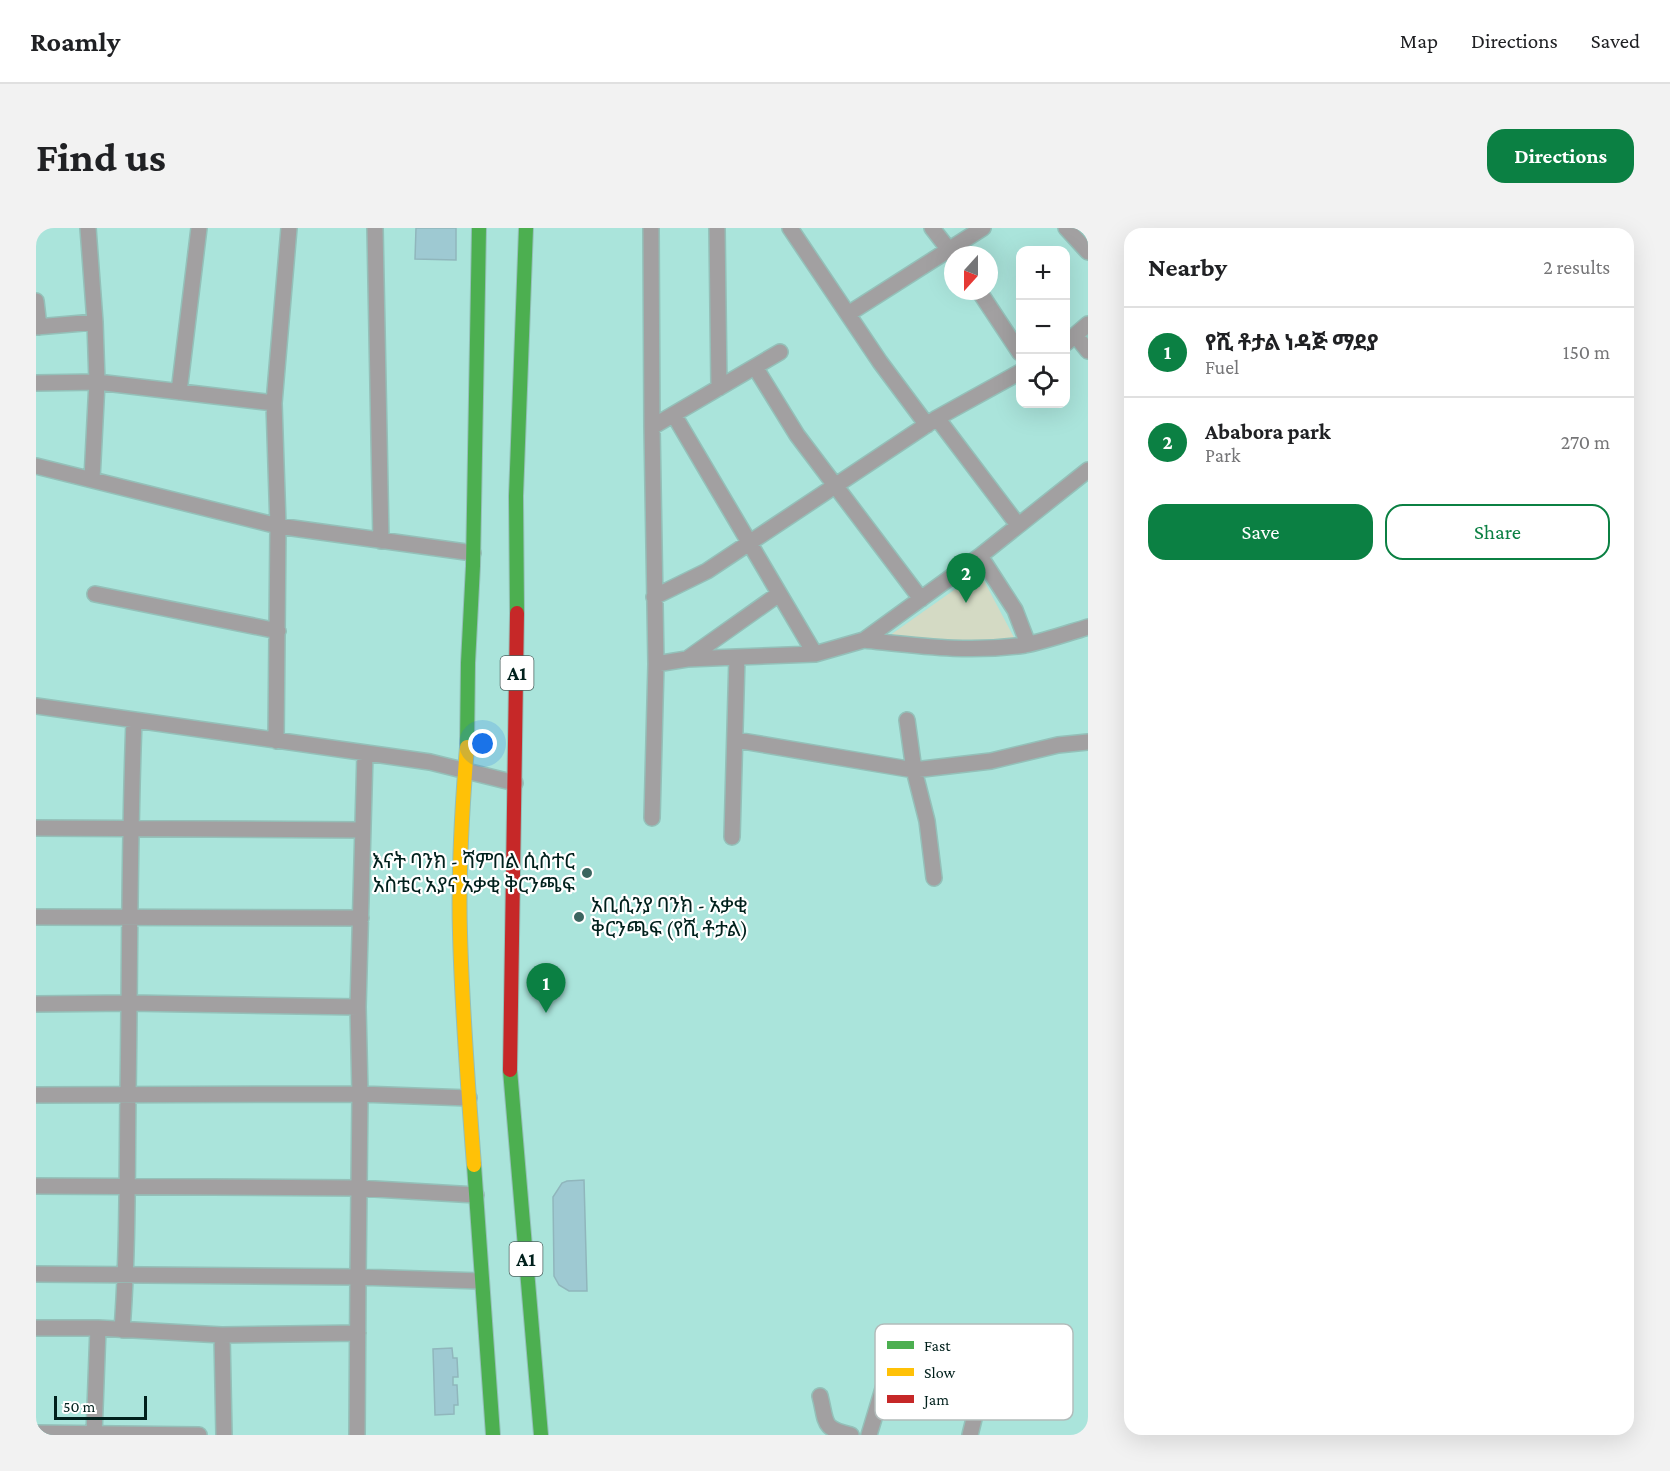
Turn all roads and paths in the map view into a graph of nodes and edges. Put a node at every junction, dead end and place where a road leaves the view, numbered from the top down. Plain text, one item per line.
1 (88, 228) edge
2 (199, 228) edge
3 (289, 228) edge
4 (375, 228) edge
5 (479, 228) edge
6 (526, 228) edge
7 (651, 228) edge
8 (717, 228) edge
9 (790, 228) edge
10 (932, 228) edge
11 (983, 228) edge
12 (1066, 228) edge
13 (946, 246) edge
14 (959, 246) edge
15 (1088, 252) edge
16 (944, 256) edge
17 (985, 300) edge
18 (36, 301) edge
19 (848, 314) junction
20 (95, 322) junction
21 (1088, 324) edge
22 (38, 327) edge
23 (1071, 339) edge
24 (1016, 347) edge
25 (1088, 351) edge
26 (780, 352) dead end
27 (755, 367) junction
28 (1016, 374) edge
29 (97, 382) junction
30 (36, 383) edge
31 (719, 388) junction
32 (179, 392) junction
33 (274, 404) junction
34 (674, 415) junction
35 (932, 421) junction
36 (652, 427) junction
37 (36, 466) edge
38 (1088, 470) edge
39 (92, 479) junction
40 (835, 486) junction
41 (1018, 525) junction
42 (278, 526) junction
43 (381, 541) junction
44 (751, 544) junction
45 (473, 552) junction
46 (980, 556) junction
47 (95, 594) dead end
48 (779, 594) junction
49 (654, 597) junction
50 (921, 598) junction
51 (1088, 627) edge
52 (278, 631) junction
53 (864, 640) junction
54 (1028, 644) junction
55 (814, 654) junction
56 (737, 657) junction
57 (687, 658) junction
58 (656, 664) junction
59 (36, 706) edge
60 (907, 720) dead end
61 (134, 721) junction
62 (736, 740) junction
63 (276, 741) junction
64 (1088, 742) edge
65 (365, 753) junction
66 (464, 770) junction
67 (914, 770) junction
68 (515, 783) junction
69 (652, 819) dead end
70 (36, 828) edge
71 (129, 828) junction
72 (362, 830) junction
73 (732, 837) dead end
74 (934, 878) dead end
75 (36, 917) edge
76 (130, 918) junction
77 (361, 918) junction
78 (130, 1003) junction
79 (36, 1004) edge
80 (358, 1007) junction
81 (36, 1095) edge
82 (128, 1095) junction
83 (360, 1095) junction
84 (469, 1098) junction
85 (36, 1186) edge
86 (128, 1187) junction
87 (358, 1188) junction
88 (476, 1195) junction
89 (36, 1274) edge
90 (126, 1276) junction
91 (358, 1277) junction
92 (481, 1281) junction
93 (36, 1328) edge
94 (98, 1329) junction
95 (122, 1330) junction
96 (358, 1333) junction
97 (222, 1335) junction
98 (820, 1396) dead end
99 (875, 1415) edge
100 (974, 1420) edge
101 (36, 1433) edge
102 (94, 1434) edge
103 (199, 1435) edge
104 (224, 1435) edge
105 (357, 1435) edge
106 (486, 1435) edge
107 (493, 1435) edge
108 (541, 1435) edge
109 (851, 1435) edge
110 (869, 1435) edge
111 (970, 1435) edge

1 - 20 street
2 - 32 street
3 - 33 street
4 - 43 street
5 - 45 main road, A1
6 - 68 main road, A1
7 - 36 street
8 - 31 street
9 - 19 street
10 - 13 street
11 - 14 street
12 - 15 street
16 - 19 street
17 - 24 street
18 - 22 street
19 - 35 street
20 - 22 street
20 - 29 street
21 - 23 street
23 - 25 street
26 - 27 street
27 - 31 street
27 - 40 street
28 - 35 street
29 - 30 street
29 - 32 street
29 - 39 street
31 - 34 street
32 - 33 street
33 - 42 street
34 - 36 street
34 - 44 street
35 - 40 street
35 - 41 street
36 - 49 street
37 - 39 street
38 - 41 street
39 - 42 street
40 - 44 street
40 - 50 street
41 - 46 street
42 - 43 street
42 - 52 street
43 - 45 street
44 - 48 street
44 - 49 street
45 - 66 main road, A1
46 - 50 street
46 - 54 street
47 - 52 street
48 - 55 street
48 - 57 street
49 - 58 street
50 - 53 street
51 - 54 street
52 - 63 street
53 - 54 street
53 - 55 street
55 - 56 street
56 - 57 street
56 - 62 street
57 - 58 street
58 - 69 street
59 - 61 street
60 - 67 street
61 - 63 street
61 - 71 street
62 - 67 street
62 - 73 street
63 - 65 street
64 - 67 street
65 - 66 street
65 - 72 street
66 - 68 street
66 - 84 main road, A1
67 - 74 street
68 - 108 main road, A1
70 - 71 street
71 - 72 street
71 - 76 street
72 - 77 street
75 - 76 street
76 - 77 street
76 - 78 street
77 - 80 street
78 - 79 street
78 - 80 street
78 - 82 street
80 - 83 street
81 - 82 street
82 - 83 street
82 - 86 street
83 - 84 street
83 - 87 street
84 - 88 main road, A1
85 - 86 street
86 - 87 street
86 - 90 street
87 - 88 street
87 - 91 street
88 - 92 main road, A1
89 - 90 street
90 - 91 street
90 - 95 street
91 - 92 street
91 - 96 street
92 - 107 main road, A1
93 - 94 street
94 - 95 street
94 - 102 street
95 - 97 street
96 - 97 street
96 - 105 street
97 - 104 street
98 - 109 street
99 - 110 street
100 - 111 street
101 - 102 street
102 - 103 street
106 - 107 street

